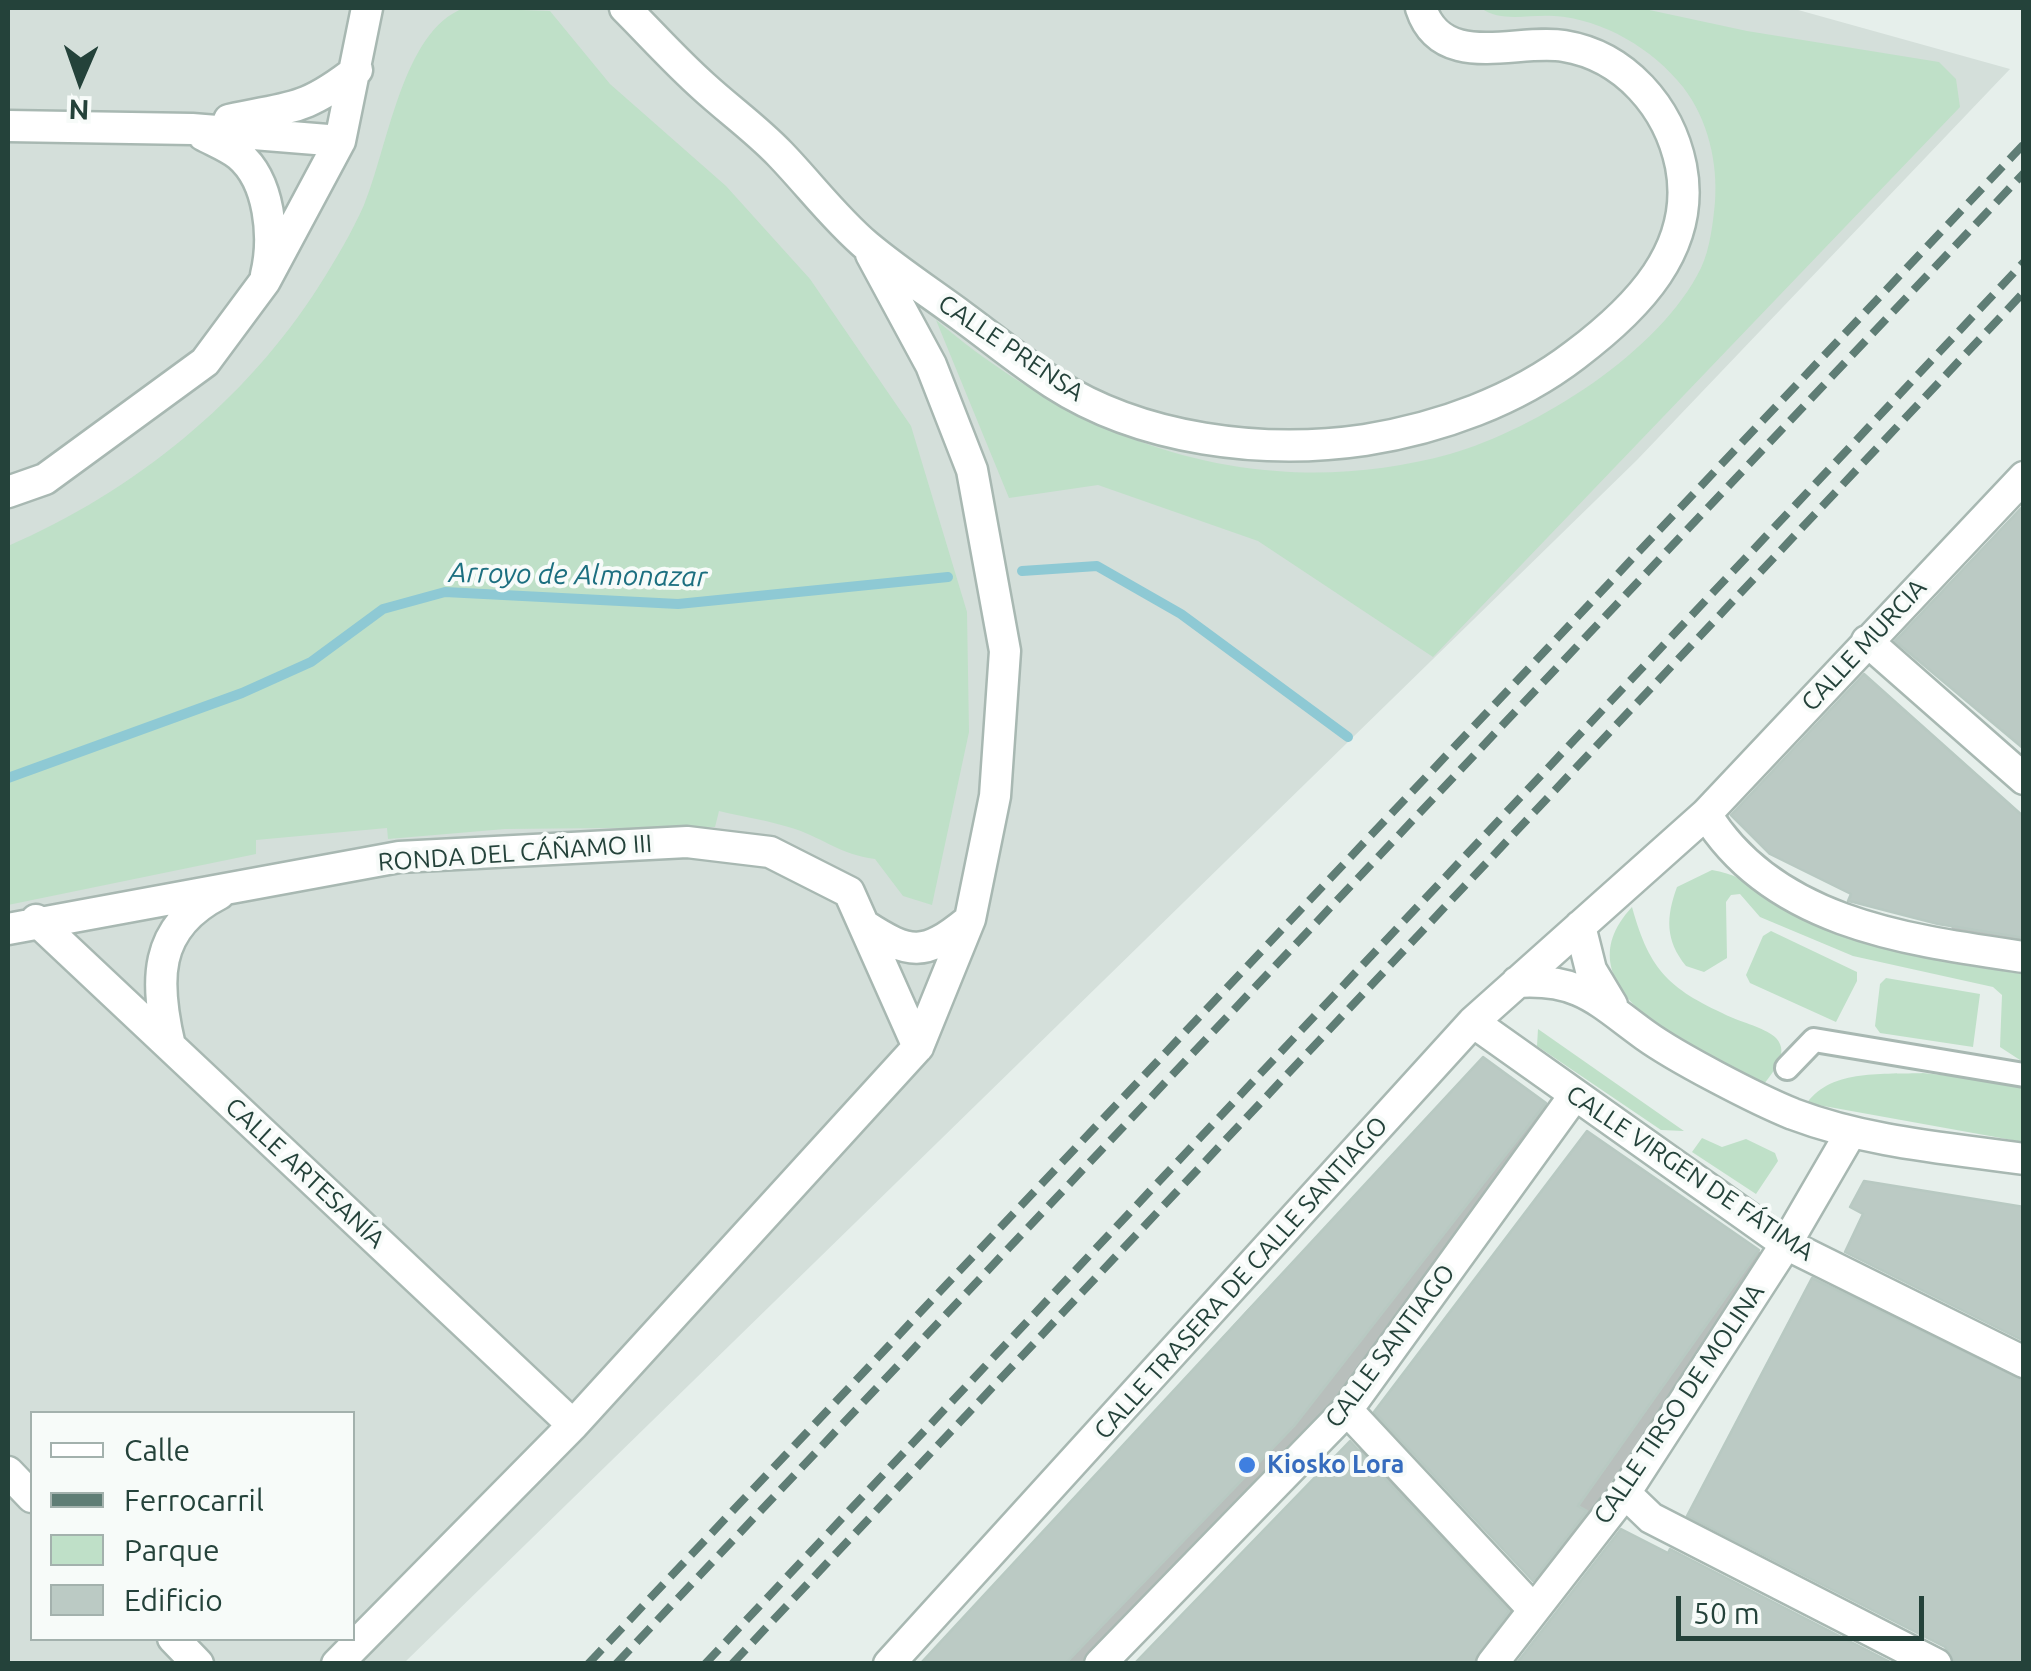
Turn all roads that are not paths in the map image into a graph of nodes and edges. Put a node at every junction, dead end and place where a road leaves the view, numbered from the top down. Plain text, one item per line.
1 (367, 8) edge
2 (625, 8) edge
3 (1421, 8) edge
4 (357, 70) junction
5 (8, 126) edge
6 (192, 129) junction
7 (340, 141) junction
8 (866, 245) junction
9 (265, 280) junction
10 (2024, 477) edge
11 (8, 492) edge
12 (1866, 641) junction
13 (2024, 779) edge
14 (1706, 814) junction
15 (1725, 844) junction
16 (1635, 876) junction
17 (242, 884) junction
18 (970, 919) junction
19 (22, 925) edge
20 (864, 925) junction
21 (1580, 926) junction
22 (2024, 957) edge
23 (1517, 982) junction
24 (1614, 1007) junction
25 (1473, 1022) junction
26 (170, 1046) junction
27 (918, 1047) junction
28 (1787, 1068) dead end
29 (2024, 1074) edge
30 (1574, 1096) junction
31 (1850, 1134) junction
32 (2024, 1159) edge
33 (1786, 1244) junction
34 (2024, 1362) edge
35 (1347, 1410) junction
36 (573, 1425) junction
37 (8, 1472) edge
38 (1625, 1493) junction
39 (30, 1495) edge
40 (1009, 1535) junction
41 (1532, 1608) junction
42 (176, 1641) edge
43 (198, 1664) edge
44 (337, 1664) edge
45 (866, 1664) edge
46 (888, 1664) edge
47 (1100, 1664) edge
48 (1492, 1664) edge
49 (1936, 1664) edge

1 - 4 street
2 - 8 street, CALLE PRENSA
3 - 8 street, CALLE PRENSA
4 - 6 street
4 - 7 street
5 - 6 street
6 - 7 street
6 - 9 street
7 - 9 street
8 - 18 street
9 - 11 street
10 - 12 street, CALLE MURCIA
12 - 13 street
12 - 14 street, CALLE MURCIA
14 - 15 street
14 - 16 street, CALLE MURCIA
15 - 16 street
15 - 22 street
16 - 21 street, CALLE TRASERA DE CALLE SANTIAGO
17 - 19 street, RONDA DEL CÁÑAMO III
17 - 20 street, RONDA DEL CÁÑAMO III
17 - 26 street
18 - 20 street
18 - 27 street
19 - 26 street, CALLE ARTESANÍA
20 - 27 street, RONDA DEL CÁÑAMO III
21 - 23 street, CALLE TRASERA DE CALLE SANTIAGO
21 - 24 street
23 - 24 street
23 - 25 street, CALLE TRASERA DE CALLE SANTIAGO
24 - 31 street
25 - 30 street, CALLE VIRGEN DE FÁTIMA
25 - 40 street, CALLE TRASERA DE CALLE SANTIAGO
26 - 36 street, CALLE ARTESANÍA
27 - 36 street
28 - 29 street
30 - 33 street, CALLE VIRGEN DE FÁTIMA
30 - 35 street, CALLE SANTIAGO
31 - 32 street
31 - 33 street, CALLE TIRSO DE MOLINA
33 - 34 street, CALLE VIRGEN DE FÁTIMA
33 - 38 street, CALLE TIRSO DE MOLINA
35 - 41 street
35 - 47 street, CALLE SANTIAGO
36 - 44 street
37 - 39 street
38 - 41 street, CALLE TIRSO DE MOLINA
38 - 49 street
40 - 45 street, CALLE TRASERA DE CALLE SANTIAGO
40 - 46 street, CALLE TRASERA DE CALLE SANTIAGO
41 - 48 street, CALLE TIRSO DE MOLINA
42 - 43 street

